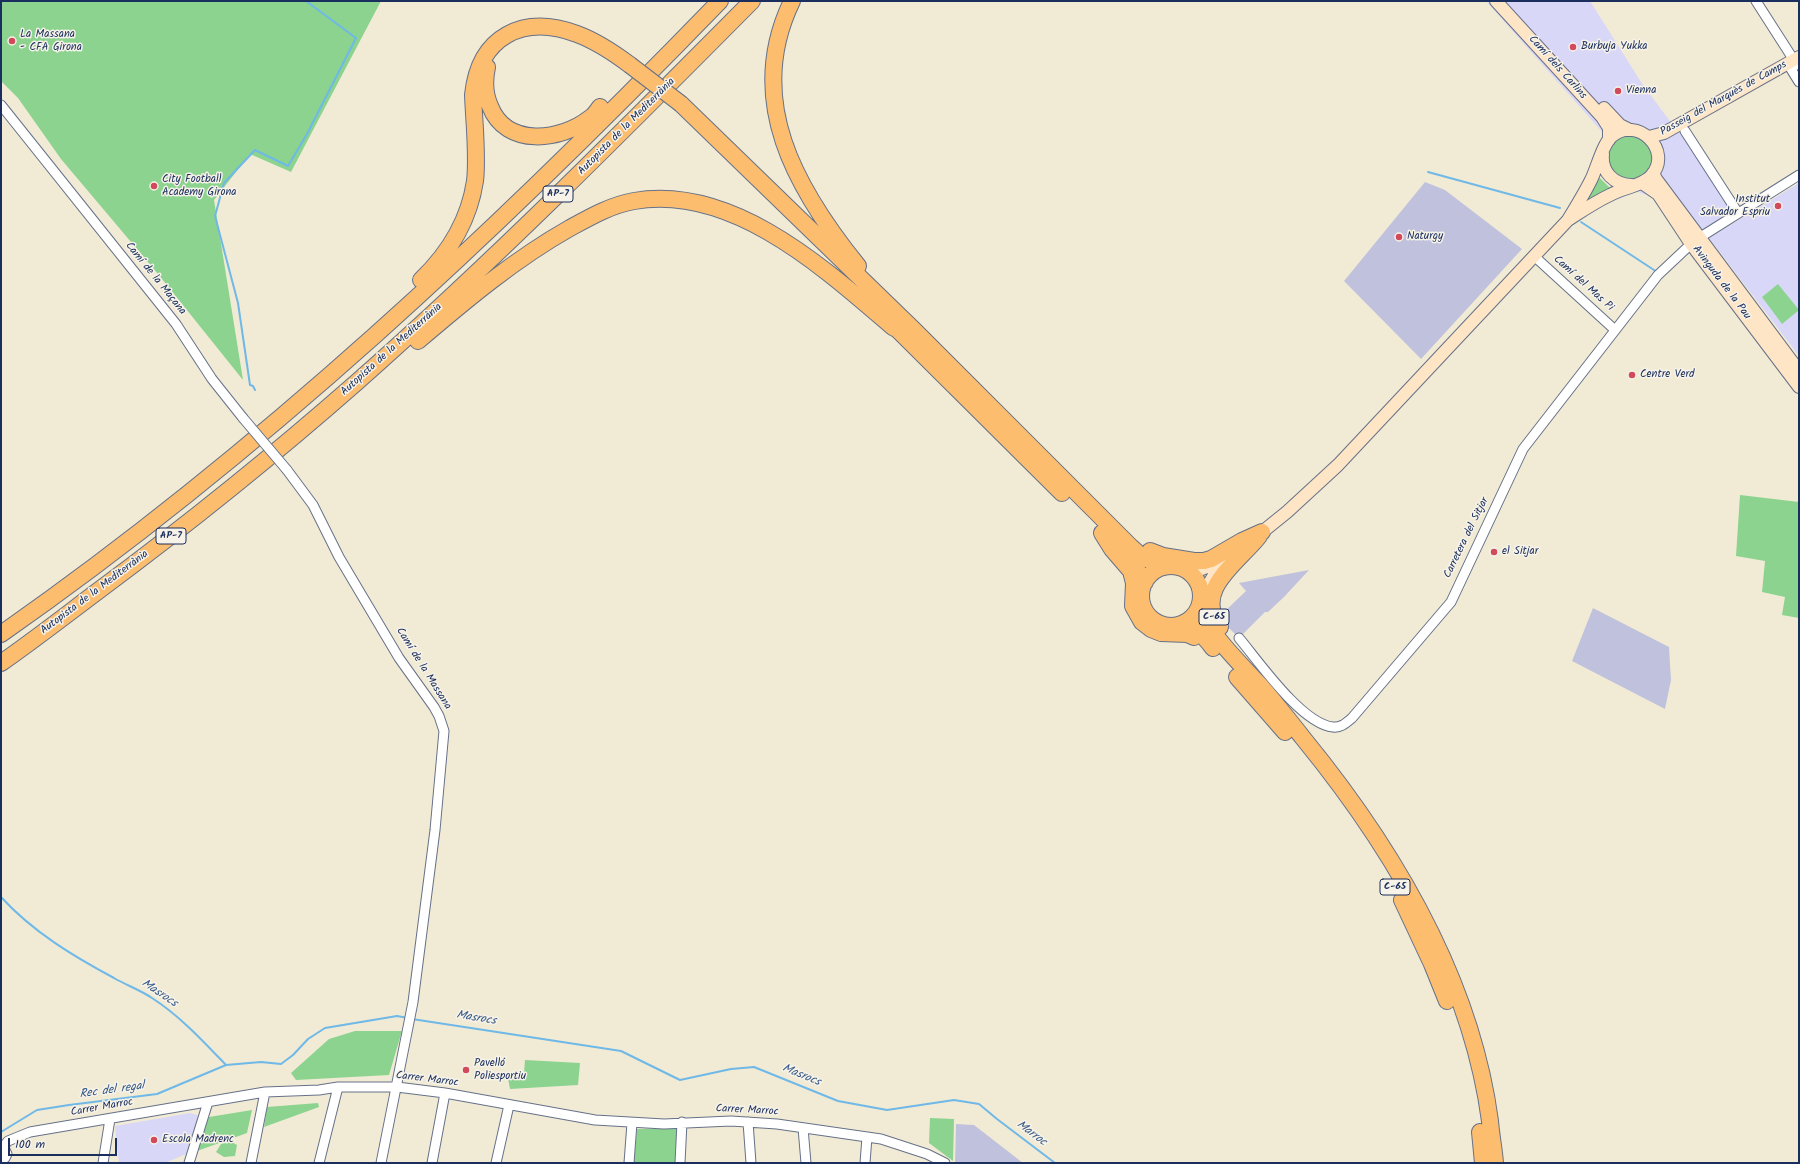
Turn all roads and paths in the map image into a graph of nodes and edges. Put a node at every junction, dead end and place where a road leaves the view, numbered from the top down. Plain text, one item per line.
1 (711, 1) edge
2 (720, 1) edge
3 (752, 1) edge
4 (792, 1) edge
5 (1496, 1) edge
6 (1507, 1) edge
7 (1756, 1) edge
8 (1796, 63) edge
9 (628, 68) junction
10 (1799, 82) edge
11 (1, 106) edge
12 (1630, 130) junction
13 (1685, 130) junction
14 (1649, 137) junction
15 (1609, 140) junction
16 (1603, 153) junction
17 (1658, 154) junction
18 (1653, 173) junction
19 (1799, 175) edge
20 (1637, 184) junction
21 (1738, 213) junction
22 (1568, 220) junction
23 (1695, 241) junction
24 (1534, 256) junction
25 (1615, 330) junction
26 (909, 333) junction
27 (1799, 371) edge
28 (358, 381) junction
29 (1799, 387) edge
30 (267, 427) junction
31 (286, 470) joint
32 (1073, 489) junction
33 (1262, 532) junction
34 (1102, 533) junction
35 (1165, 566) junction
36 (1187, 570) junction
37 (1145, 582) junction
38 (1200, 602) junction
39 (1180, 625) junction
40 (1, 634) edge
41 (1239, 638) dead end
42 (1220, 658) junction
43 (1, 663) edge
44 (1274, 701) junction
45 (338, 1087) junction
46 (397, 1087) junction
47 (265, 1092) junction
48 (445, 1093) junction
49 (208, 1102) junction
50 (509, 1105) junction
51 (110, 1120) junction
52 (682, 1122) junction
53 (748, 1122) junction
54 (632, 1123) junction
55 (804, 1128) junction
56 (867, 1137) junction
57 (2, 1148) edge
58 (5, 1161) edge
59 (1489, 1161) edge
60 (103, 1163) edge
61 (189, 1163) edge
62 (252, 1163) edge
63 (319, 1163) edge
64 (382, 1163) edge
65 (432, 1163) edge
66 (496, 1163) edge
67 (629, 1163) edge
68 (680, 1163) edge
69 (751, 1163) edge
70 (806, 1163) edge
71 (865, 1163) edge
72 (945, 1163) edge

1 - 9 highway
2 - 30 highway, Autopista de la Mediterrània / AP-7
3 - 28 highway, Autopista de la Mediterrània / AP-7
4 - 26 highway
5 - 15 main road, Camí dels Carlins
6 - 12 main road, Camí dels Carlins
7 - 8 street
8 - 10 street
8 - 13 main road, Passeig del Marquès de Camps
8 - 14 main road, Passeig del Marquès de Camps
9 - 26 highway
9 - 30 highway
11 - 31 street, Camí de la Maçana, bridge
12 - 14 main road
12 - 15 main road
13 - 17 main road, Passeig del Marquès de Camps
13 - 21 street
14 - 17 main road
15 - 16 main road
16 - 20 main road
16 - 22 main road
17 - 18 main road
18 - 20 main road
18 - 23 main road, Avinguda de la Pau
19 - 21 street, Carretera del Sitjar
20 - 22 main road
20 - 23 main road, Avinguda de la Pau
21 - 23 street, Carretera del Sitjar
22 - 24 main road
23 - 25 street, Carretera del Sitjar
23 - 27 main road, Avinguda de la Pau
23 - 29 main road, Avinguda de la Pau
24 - 25 street, Camí del Mas Pi
24 - 33 main road
25 - 41 street, Carretera del Sitjar
26 - 28 highway
26 - 32 highway
26 - 34 highway
28 - 43 highway, Autopista de la Mediterrània / AP-7
30 - 40 highway, Autopista de la Mediterrània / AP-7
31 - 46 street, Camí de la Massana
32 - 33 highway
32 - 35 highway
33 - 36 main road
33 - 38 main road
33 - 44 highway, C-65
34 - 37 highway
34 - 42 highway, C-65
35 - 36 highway
35 - 37 highway
36 - 38 highway, C-65
37 - 39 highway, C-65
38 - 39 highway, C-65
38 - 44 highway, C-65
39 - 42 highway, C-65
42 - 59 highway, C-65
44 - 59 highway, C-65
45 - 46 street, Carrer Marroc
45 - 47 street, Carrer Marroc
45 - 63 street
46 - 48 street, Carrer Marroc
46 - 64 street, Camí de la Massana
47 - 49 street, Carrer Marroc
47 - 62 street
48 - 50 street, Carrer Marroc
48 - 65 street
49 - 51 street, Carrer Marroc
49 - 61 street
50 - 54 street, Carrer Marroc
50 - 66 street
51 - 57 street, Carrer Marroc
51 - 60 street
52 - 53 street, Carrer Marroc
52 - 54 street, Carrer Marroc
52 - 68 street
53 - 55 street, Carrer Marroc
53 - 69 street
54 - 67 street
55 - 56 street, Carrer Marroc
55 - 70 street
56 - 71 street
56 - 72 street, Carrer Marroc
57 - 58 street

